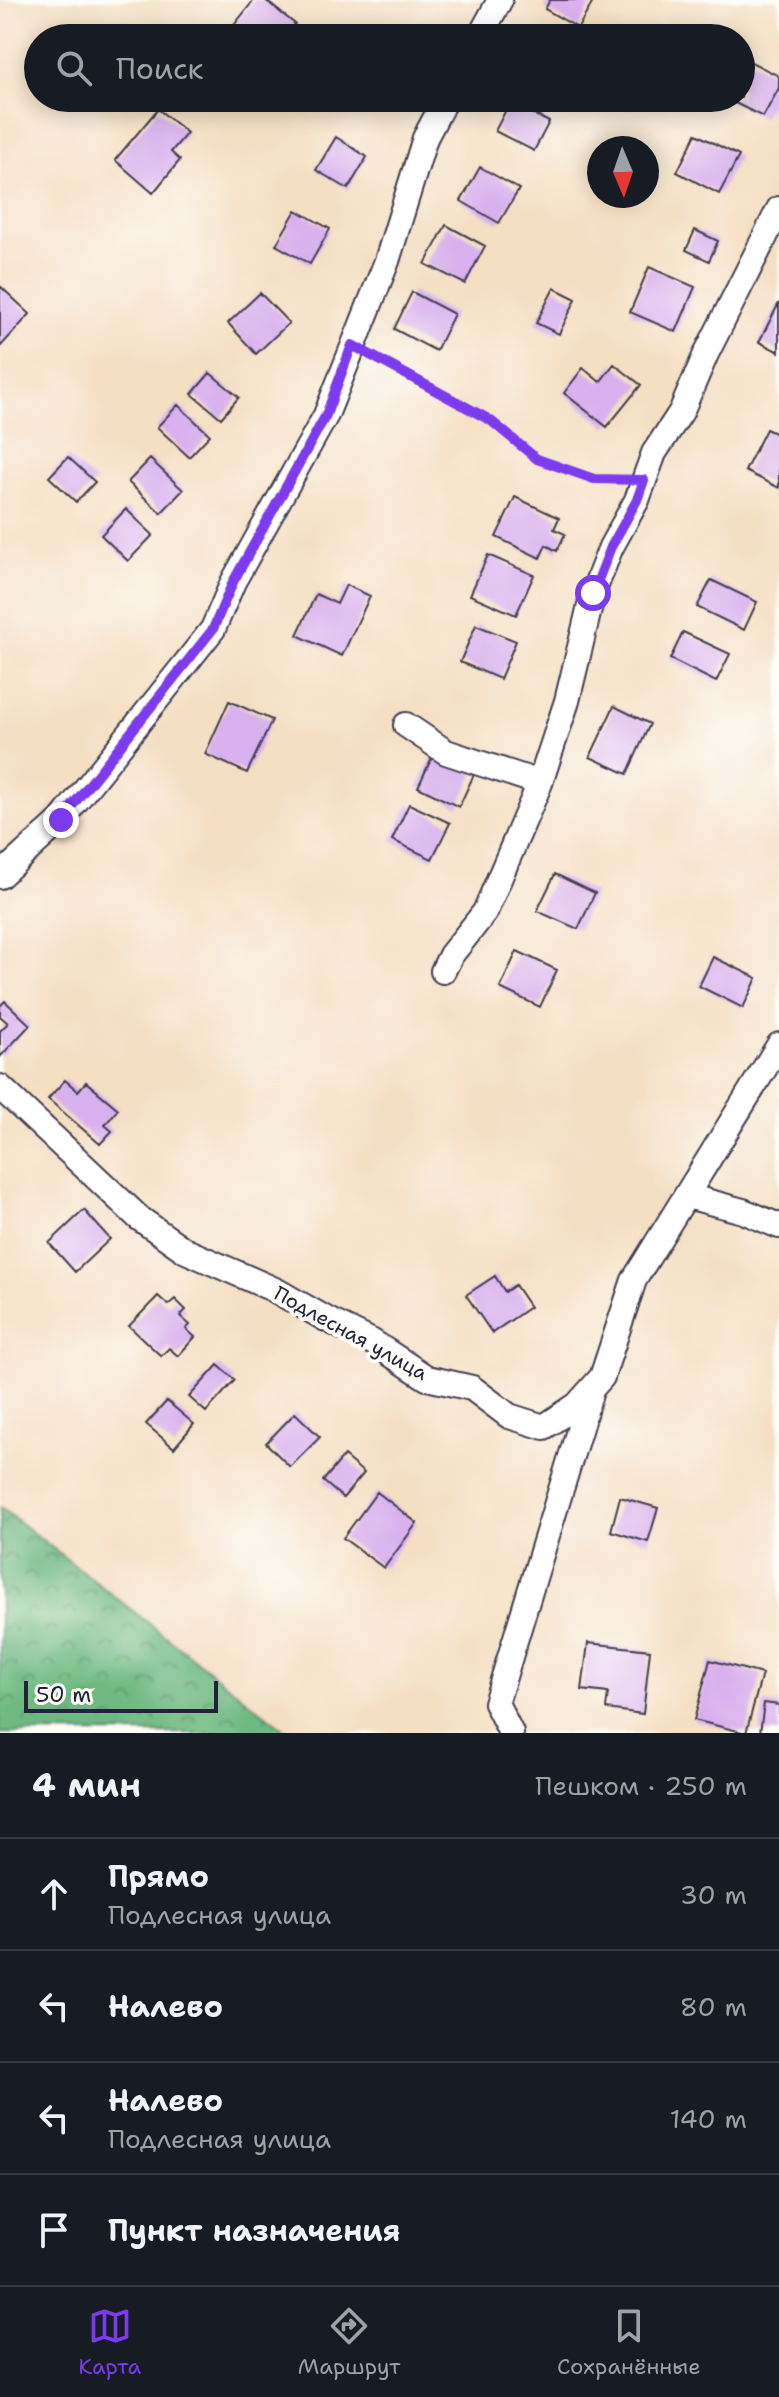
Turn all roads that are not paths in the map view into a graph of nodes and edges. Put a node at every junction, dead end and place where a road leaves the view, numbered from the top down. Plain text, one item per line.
1 (500, 0) edge
2 (487, 24) edge
3 (439, 112) edge
4 (779, 209) edge
5 (406, 725) dead end
6 (540, 783) junction
7 (0, 876) edge
8 (443, 971) dead end
9 (779, 1045) edge
10 (0, 1087) edge
11 (687, 1196) junction
12 (779, 1226) edge
13 (591, 1389) junction
14 (511, 1733) edge

1 - 2 street
3 - 7 street
4 - 6 street
5 - 6 street
6 - 8 street
9 - 11 street, Подлесная улица
10 - 13 street, Подлесная улица
11 - 12 street
11 - 13 street, Подлесная улица
13 - 14 street

